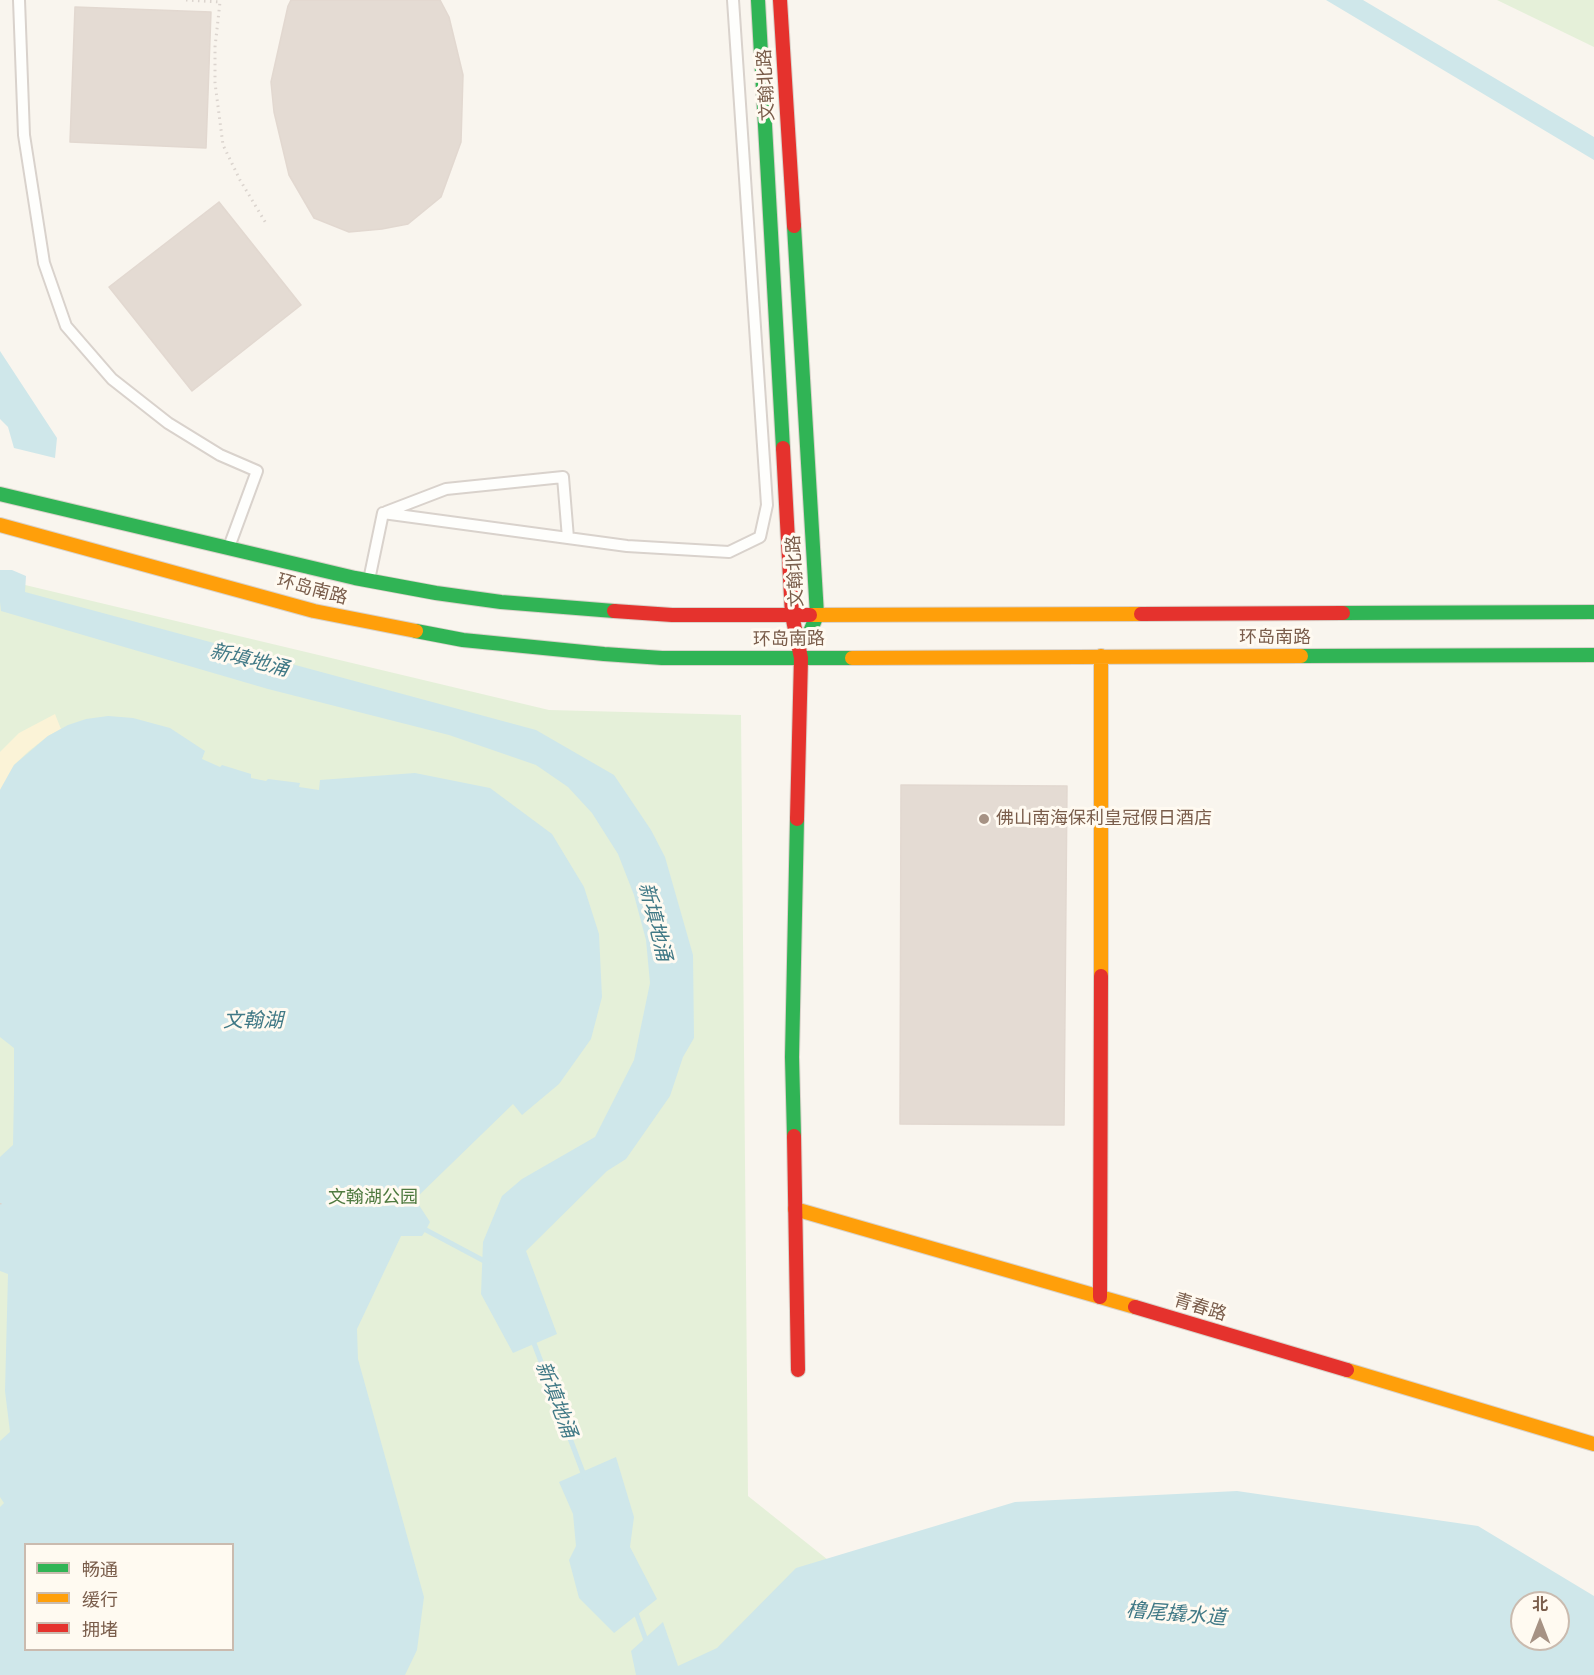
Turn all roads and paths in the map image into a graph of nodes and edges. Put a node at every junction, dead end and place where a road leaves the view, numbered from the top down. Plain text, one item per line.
1 (20, 0) edge
2 (186, 0) edge
3 (733, 0) edge
4 (758, 0) edge
5 (780, 0) edge
6 (267, 225) dead end
7 (0, 494) edge
8 (383, 513) junction
9 (0, 525) edge
10 (568, 538) junction
11 (229, 548) junction
12 (369, 580) junction
13 (1594, 612) edge
14 (792, 615) junction
15 (817, 615) junction
16 (1594, 655) edge
17 (1101, 656) junction
18 (801, 658) junction
19 (795, 1209) junction
20 (1100, 1297) junction
21 (798, 1370) dead end
22 (1594, 1444) edge

1 - 11 lane
2 - 6 path
3 - 10 lane
4 - 14 street, 文翰北路
5 - 15 street, 文翰北路
7 - 11 street, 环岛南路
8 - 10 lane
8 - 10 lane
8 - 12 lane
9 - 18 street, 环岛南路
11 - 12 street, 环岛南路
12 - 14 street, 环岛南路
13 - 15 street, 环岛南路
14 - 15 street, 环岛南路
14 - 18 street, 文翰北路
15 - 18 street, 文翰北路
16 - 17 street, 环岛南路
17 - 18 street, 环岛南路
17 - 20 street
18 - 19 street
19 - 20 street, 青春路
19 - 21 street
20 - 22 street, 青春路

